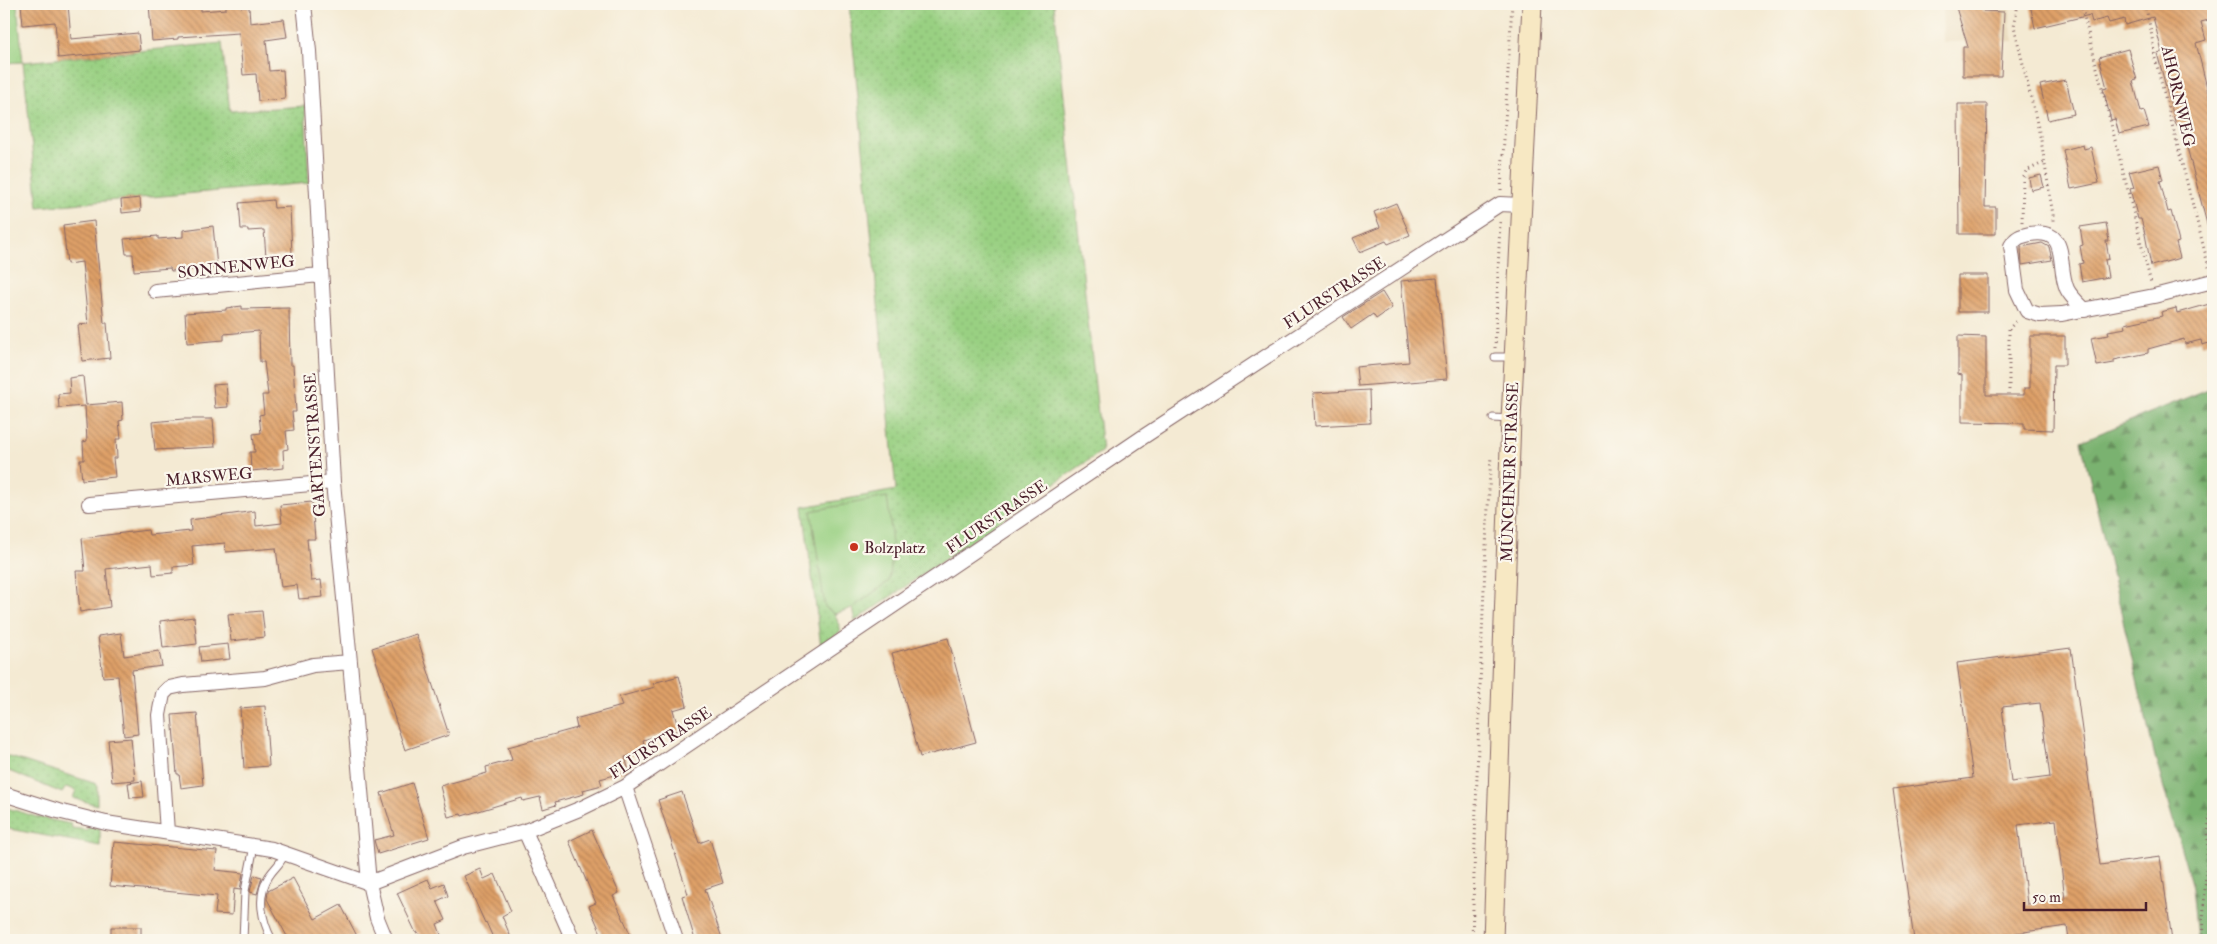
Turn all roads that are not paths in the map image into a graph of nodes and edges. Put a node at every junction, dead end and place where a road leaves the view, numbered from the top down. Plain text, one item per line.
1 (304, 4) edge
2 (1532, 4) edge
3 (1521, 205) junction
4 (320, 275) junction
5 (2213, 281) edge
6 (156, 291) dead end
7 (2085, 310) junction
8 (1495, 357) road end
9 (1514, 357) junction
10 (333, 482) junction
11 (89, 504) dead end
12 (350, 662) junction
13 (625, 788) junction
14 (4, 794) edge
15 (525, 831) junction
16 (167, 832) junction
17 (254, 846) junction
18 (285, 853) junction
19 (369, 884) junction
20 (243, 940) edge
21 (272, 940) edge
22 (386, 940) edge
23 (574, 940) edge
24 (676, 940) edge
25 (1493, 940) edge

1 - 4 street, GARTENSTRASSE
2 - 3 main road, MÜNCHNER STRASSE
3 - 9 main road, MÜNCHNER STRASSE
3 - 13 street, FLURSTRASSE
4 - 6 street, SONNENWEG
4 - 10 street, GARTENSTRASSE
5 - 7 street
7 - 7 street
8 - 9 lane
9 - 25 main road, MÜNCHNER STRASSE
10 - 11 street, MARSWEG
10 - 12 street, GARTENSTRASSE
12 - 16 street
12 - 19 street, GARTENSTRASSE
13 - 15 street, FLURSTRASSE
13 - 24 street
14 - 16 street
15 - 19 street, FLURSTRASSE
15 - 23 street
16 - 17 street
17 - 18 street
17 - 20 lane
18 - 19 street
18 - 21 lane
19 - 22 street, GARTENSTRASSE

